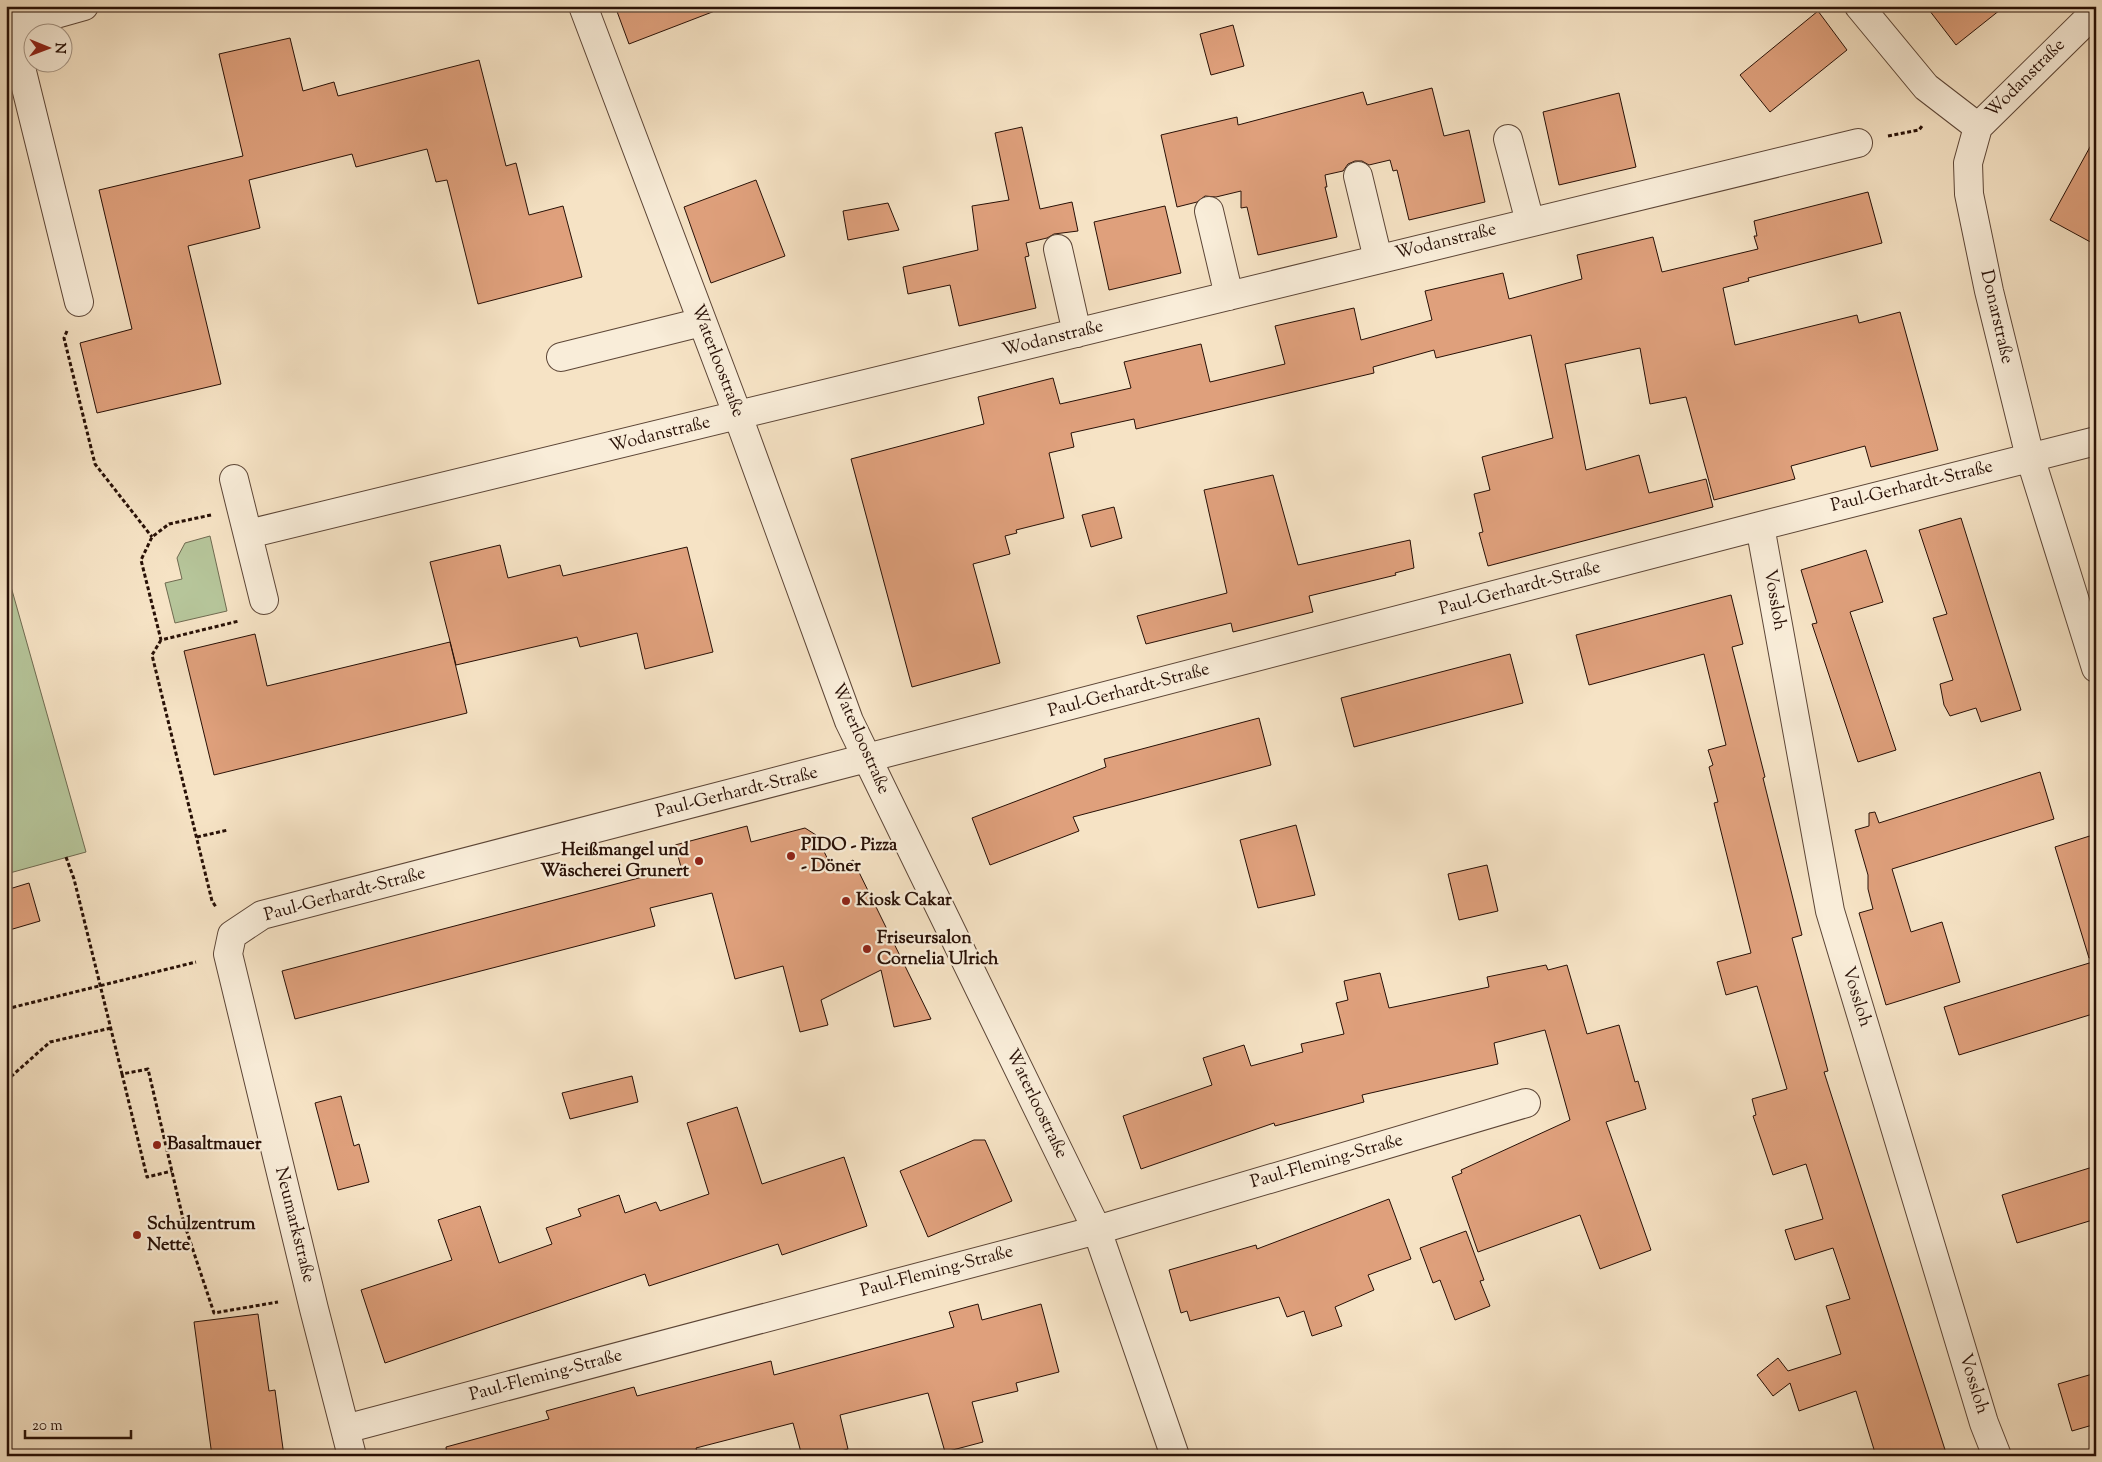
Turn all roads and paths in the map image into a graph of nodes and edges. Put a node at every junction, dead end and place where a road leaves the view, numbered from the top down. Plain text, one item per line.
1 (84, 6) edge
2 (583, 6) edge
3 (1859, 6) edge
4 (2096, 11) edge
5 (8, 28) edge
6 (1941, 98) junction
7 (1978, 127) junction
8 (1508, 139) dead end
9 (1858, 143) joint
10 (1358, 176) dead end
11 (1209, 211) dead end
12 (1530, 222) junction
13 (1058, 249) dead end
14 (1378, 259) junction
15 (1229, 296) junction
16 (75, 314) joint
17 (702, 322) junction
18 (1077, 333) junction
19 (561, 357) dead end
20 (738, 416) junction
21 (2096, 442) edge
22 (2030, 457) junction
23 (234, 479) dead end
24 (217, 514) dead end
25 (1760, 526) junction
26 (248, 534) junction
27 (152, 537) junction
28 (264, 600) dead end
29 (244, 620) dead end
30 (161, 640) junction
31 (2096, 668) edge
32 (867, 760) junction
33 (228, 830) dead end
34 (197, 837) junction
35 (66, 858) dead end
36 (212, 900) dead end
37 (230, 945) junction
38 (101, 985) junction
39 (6, 1009) edge
40 (111, 1028) junction
41 (122, 1074) junction
42 (6, 1081) edge
43 (1526, 1103) dead end
44 (172, 1171) junction
45 (1096, 1230) junction
46 (311, 1296) junction
47 (345, 1429) junction
48 (352, 1456) edge
49 (1175, 1456) edge
50 (1998, 1456) edge

1 - 5 street
2 - 17 street, Waterloostraße
3 - 6 street
4 - 7 street, Wodanstraße
5 - 16 street
6 - 7 street
6 - 9 path
7 - 22 street, Donarstraße
8 - 12 street
9 - 12 street, Wodanstraße
10 - 14 street
11 - 15 street
12 - 14 street, Wodanstraße
13 - 18 street
14 - 15 street, Wodanstraße
15 - 18 street, Wodanstraße
16 - 27 path
17 - 19 street
17 - 20 street, Waterloostraße
18 - 20 street, Wodanstraße
20 - 26 street, Wodanstraße
20 - 32 street, Waterloostraße
21 - 22 street, Paul-Gerhardt-Straße
22 - 25 street, Paul-Gerhardt-Straße
22 - 31 street, Donarstraße
23 - 26 street
24 - 27 path
25 - 32 street, Paul-Gerhardt-Straße
25 - 50 street, Vossloh
26 - 28 street
27 - 30 path
29 - 30 path
30 - 34 path
32 - 37 street, Paul-Gerhardt-Straße
32 - 45 street, Waterloostraße
33 - 34 path
34 - 36 path
35 - 38 path
37 - 38 path
37 - 46 street, Neumarkstraße
38 - 39 path
38 - 40 path
40 - 41 path
40 - 42 path
41 - 44 path
41 - 44 path
43 - 45 street, Paul-Fleming-Straße
44 - 46 path
45 - 47 street, Paul-Fleming-Straße
45 - 49 street, Waterloostraße
46 - 47 street, Neumarkstraße
47 - 48 street, Neumarkstraße

